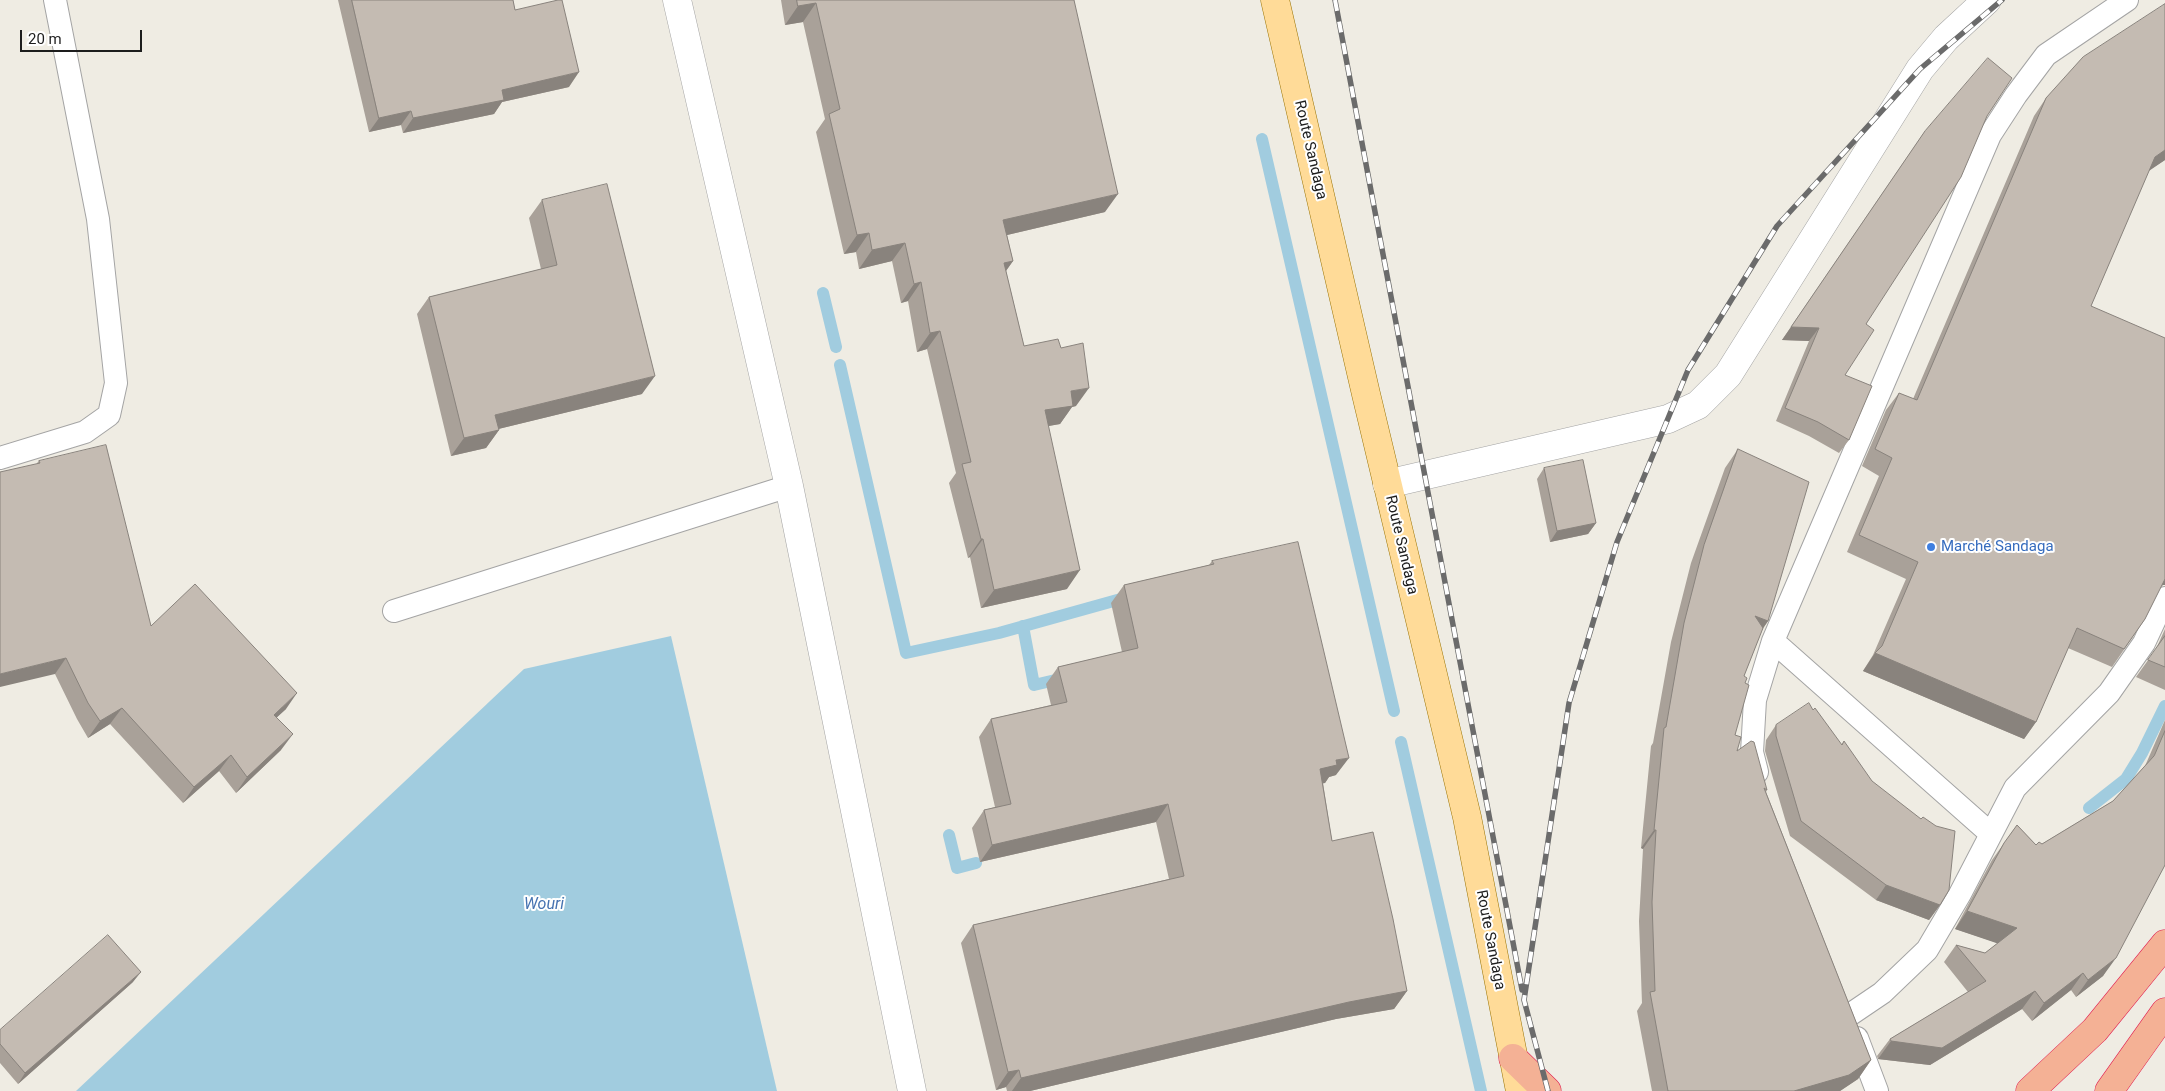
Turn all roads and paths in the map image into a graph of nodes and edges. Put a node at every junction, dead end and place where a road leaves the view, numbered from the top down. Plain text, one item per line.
1 (54, 0) edge
2 (677, 0) edge
3 (1275, 0) edge
4 (1987, 0) edge
5 (2127, 0) edge
6 (0, 458) edge
7 (1387, 484) junction
8 (790, 486) junction
9 (2165, 598) edge
10 (394, 611) dead end
11 (1773, 641) junction
12 (1762, 790) edge
13 (1991, 834) junction
14 (2165, 944) edge
15 (2161, 1019) edge
16 (1513, 1058) junction
17 (2038, 1083) edge
18 (912, 1091) edge
19 (1520, 1091) edge
20 (1546, 1091) edge
21 (1877, 1091) edge
22 (2013, 1091) edge
23 (2109, 1091) edge
24 (2129, 1091) edge

1 - 6 lane
2 - 8 street
3 - 7 main road, Route Sandaga
4 - 7 street
5 - 11 lane
7 - 16 main road, Route Sandaga
8 - 10 lane
8 - 18 street
9 - 13 lane
11 - 12 lane
11 - 13 lane
13 - 21 lane
14 - 17 highway
15 - 23 highway
15 - 24 highway
16 - 19 main road, Route Sandaga
16 - 20 highway
17 - 22 highway

